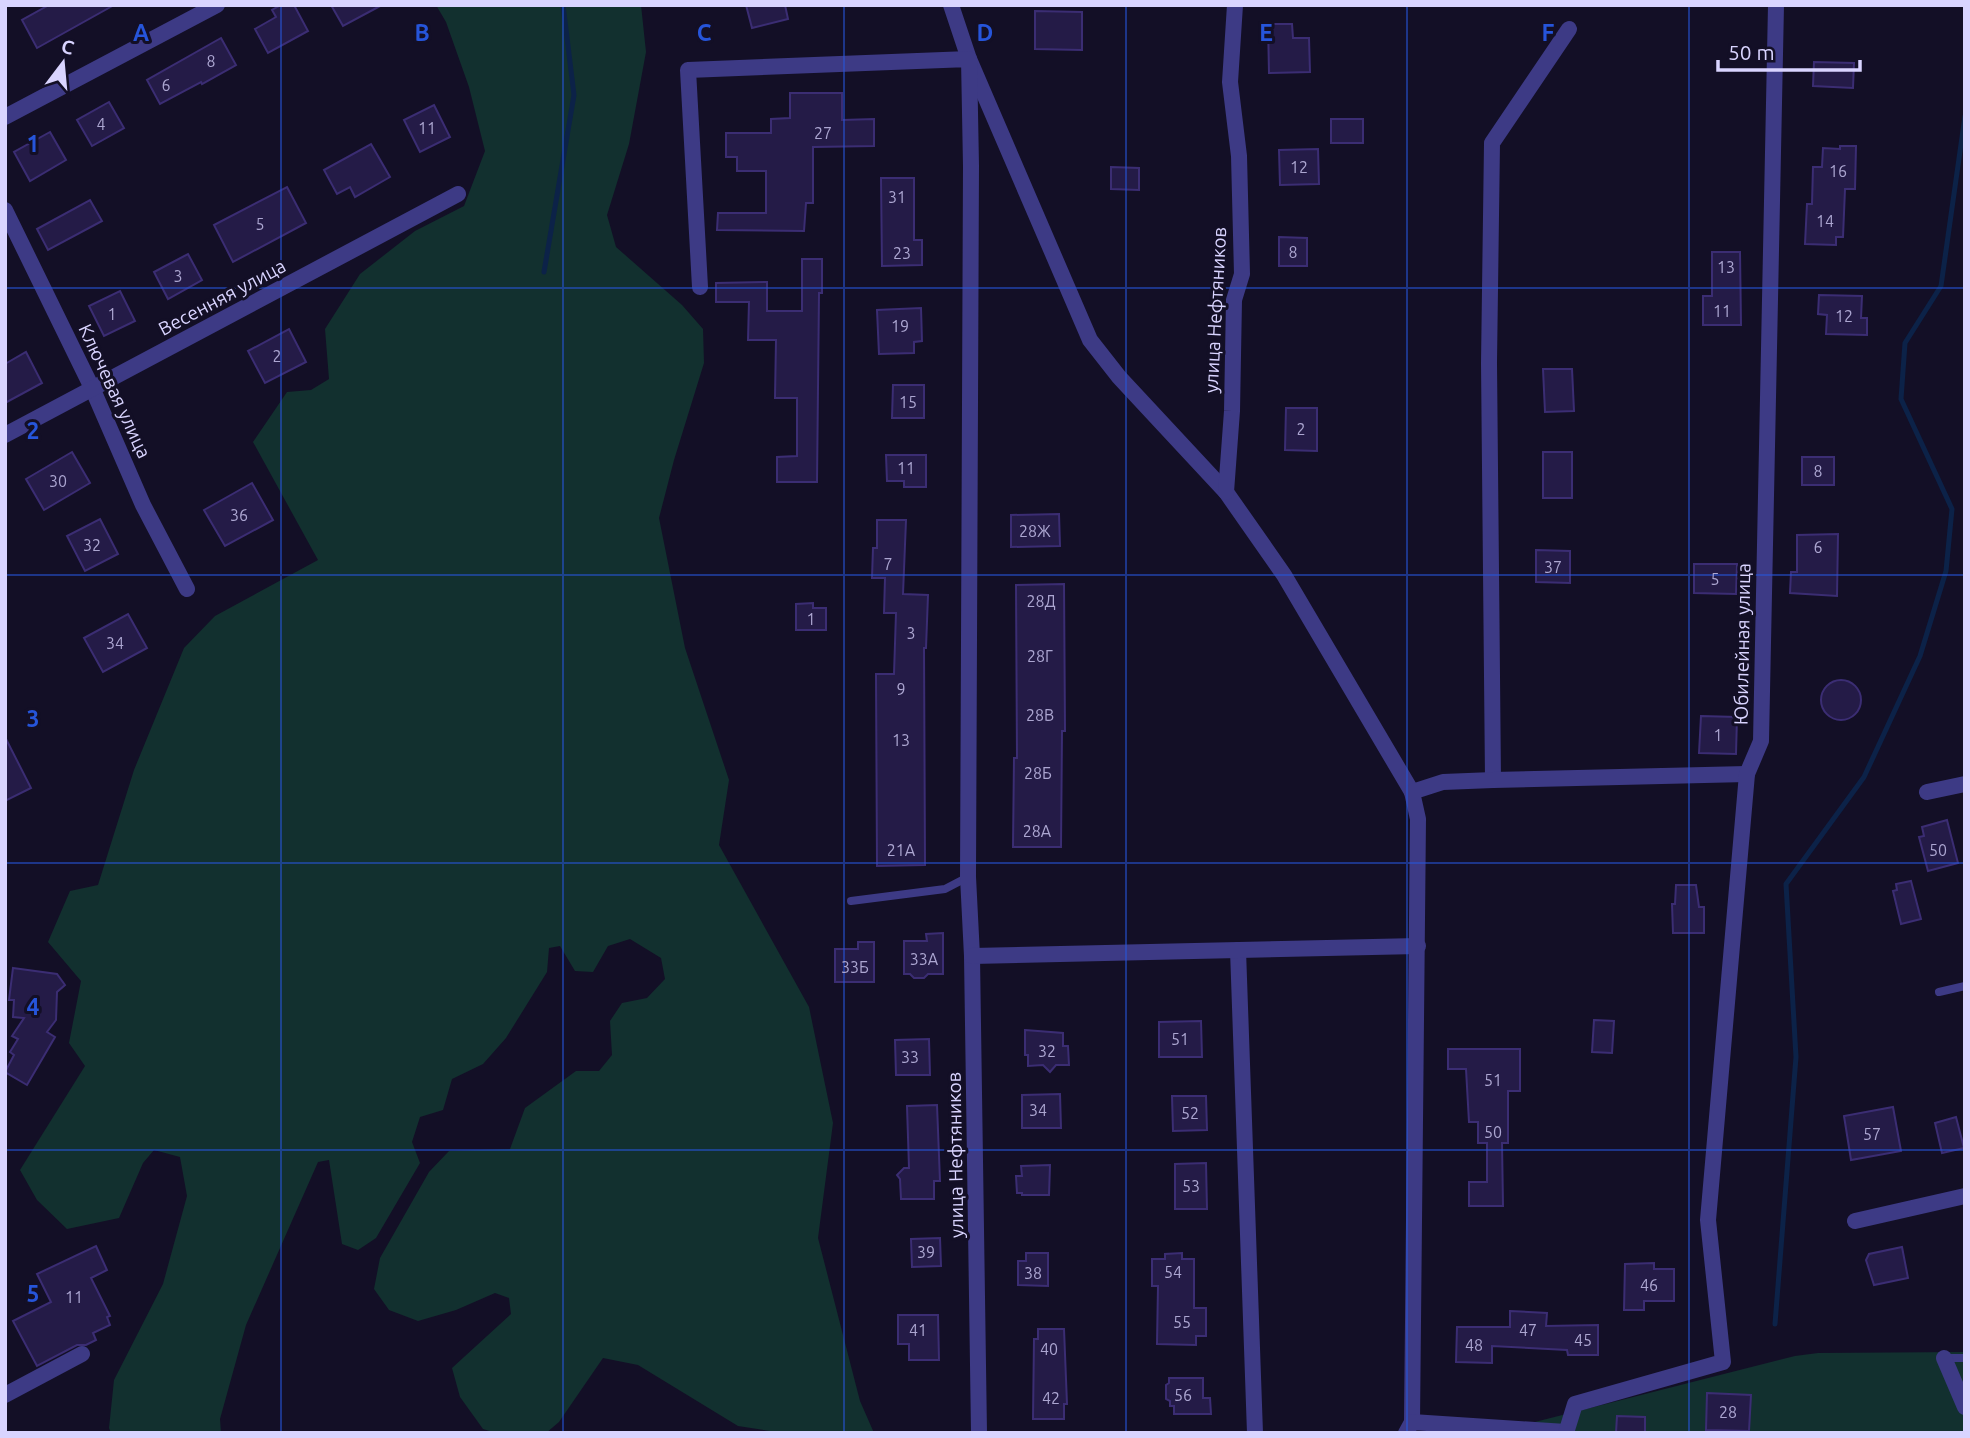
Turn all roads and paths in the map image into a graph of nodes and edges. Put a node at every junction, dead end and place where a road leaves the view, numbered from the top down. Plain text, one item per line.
1 (217, 5) edge
2 (951, 5) edge
3 (1235, 5) edge
4 (1776, 5) edge
5 (1569, 29) dead end
6 (969, 59) junction
7 (5, 117) edge
8 (458, 194) dead end
9 (5, 210) edge
10 (700, 287) dead end
11 (93, 390) junction
12 (5, 435) edge
13 (1226, 492) junction
14 (187, 589) dead end
15 (1747, 774) junction
16 (1493, 780) junction
17 (1965, 784) edge
18 (1412, 792) junction
19 (1927, 792) dead end
20 (968, 877) junction
21 (851, 901) dead end
22 (1418, 946) junction
23 (1238, 950) junction
24 (972, 956) junction
25 (1965, 986) edge
26 (1939, 992) dead end
27 (1965, 1196) edge
28 (1855, 1221) dead end
29 (82, 1354) dead end
30 (1944, 1358) joint
31 (1965, 1358) edge
32 (5, 1395) edge
33 (1965, 1407) edge
34 (1409, 1427) edge
35 (1566, 1432) edge
36 (979, 1433) edge
37 (1255, 1433) edge

1 - 7 street
2 - 6 street
3 - 13 street, улица Нефтяников
4 - 15 street, Юбилейная улица
5 - 16 street
6 - 10 street
6 - 13 street
6 - 20 street, улица Нефтяников
8 - 11 street, Весенняя улица
9 - 11 street, Ключевая улица
11 - 12 street, Весенняя улица
11 - 14 street, Ключевая улица
13 - 18 street
15 - 16 street
15 - 35 street, Юбилейная улица
16 - 18 street
17 - 19 street
18 - 22 street
20 - 21 lane
20 - 24 street, улица Нефтяников
22 - 23 street
22 - 34 street
23 - 24 street
23 - 37 street
24 - 36 street, улица Нефтяников
25 - 26 lane
27 - 28 street
29 - 32 street
30 - 31 lane
30 - 33 street
34 - 35 street

